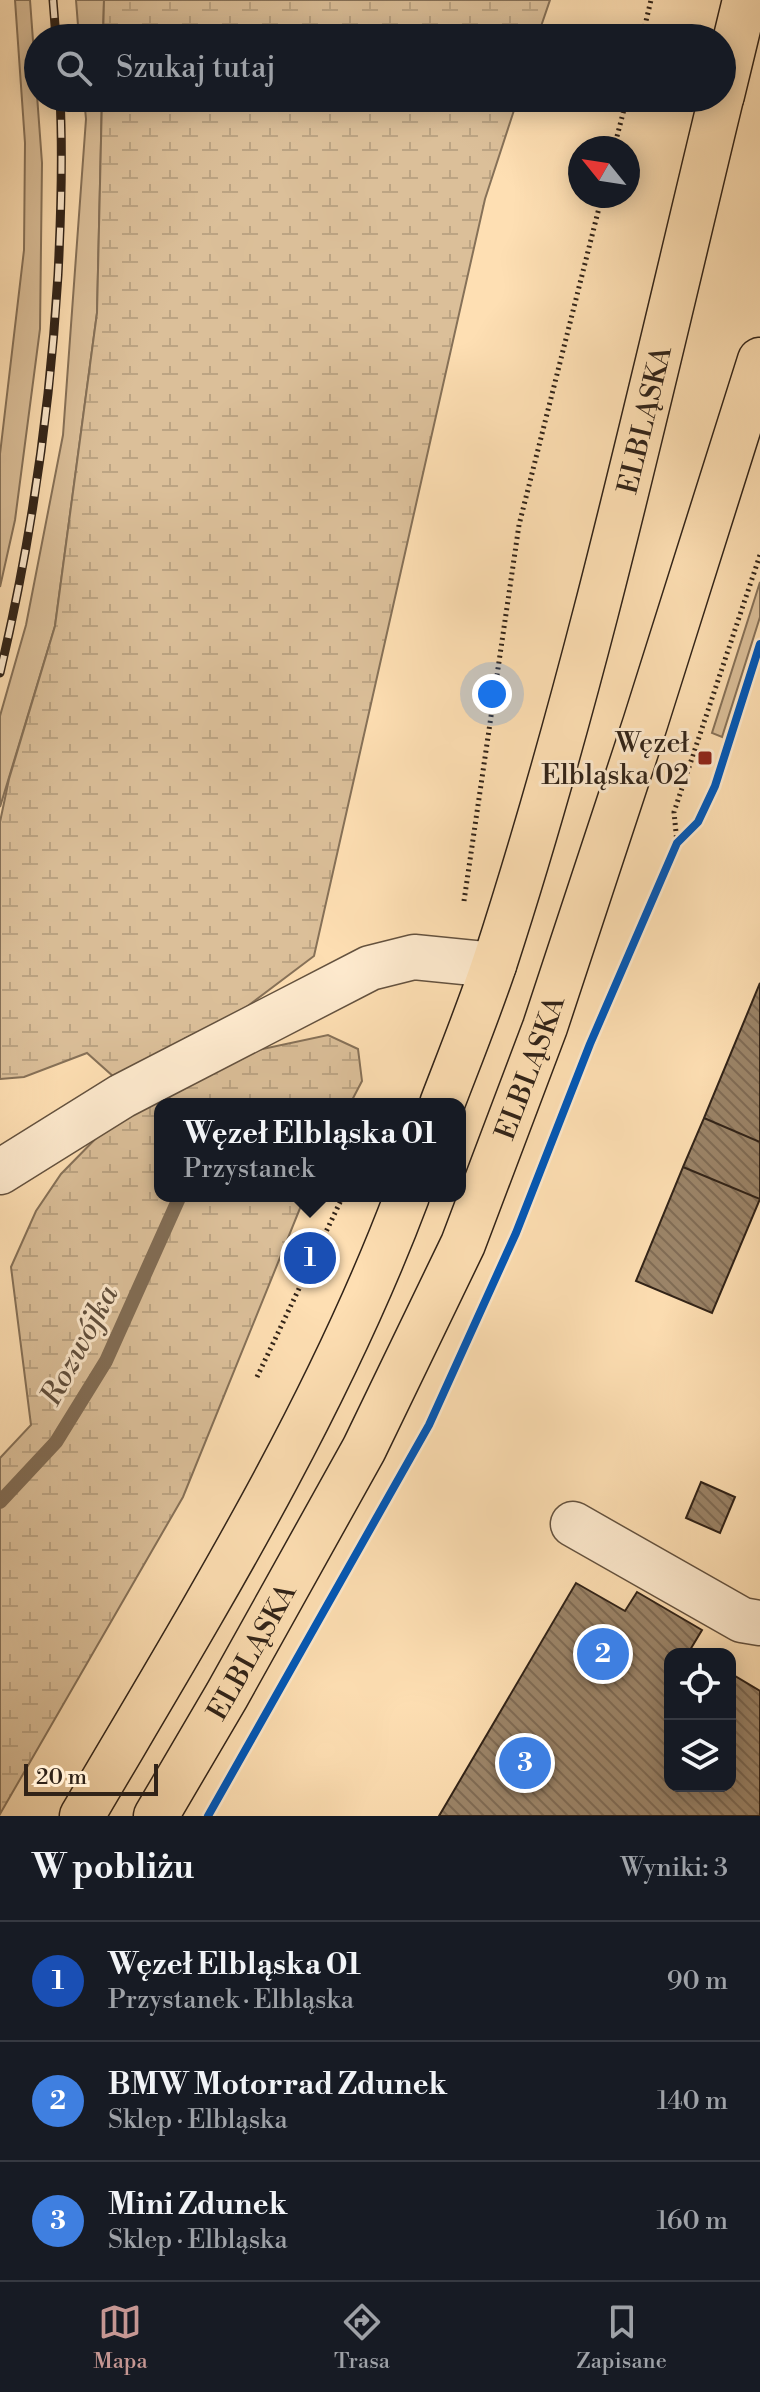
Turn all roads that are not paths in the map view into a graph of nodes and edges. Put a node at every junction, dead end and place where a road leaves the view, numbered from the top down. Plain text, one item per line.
1 (745, 0) edge
2 (736, 38) edge
3 (718, 112) edge
4 (760, 360) edge
5 (479, 963) junction
6 (444, 1098) edge
7 (0, 1172) edge
8 (404, 1202) edge
9 (573, 1524) dead end
10 (760, 1623) edge
11 (82, 1816) edge
12 (156, 1816) edge

1 - 2 main road, ELBLĄSKA
3 - 5 main road, ELBLĄSKA
4 - 12 main road, ELBLĄSKA
5 - 6 main road, ELBLĄSKA
5 - 7 lane
8 - 11 main road
9 - 10 lane

